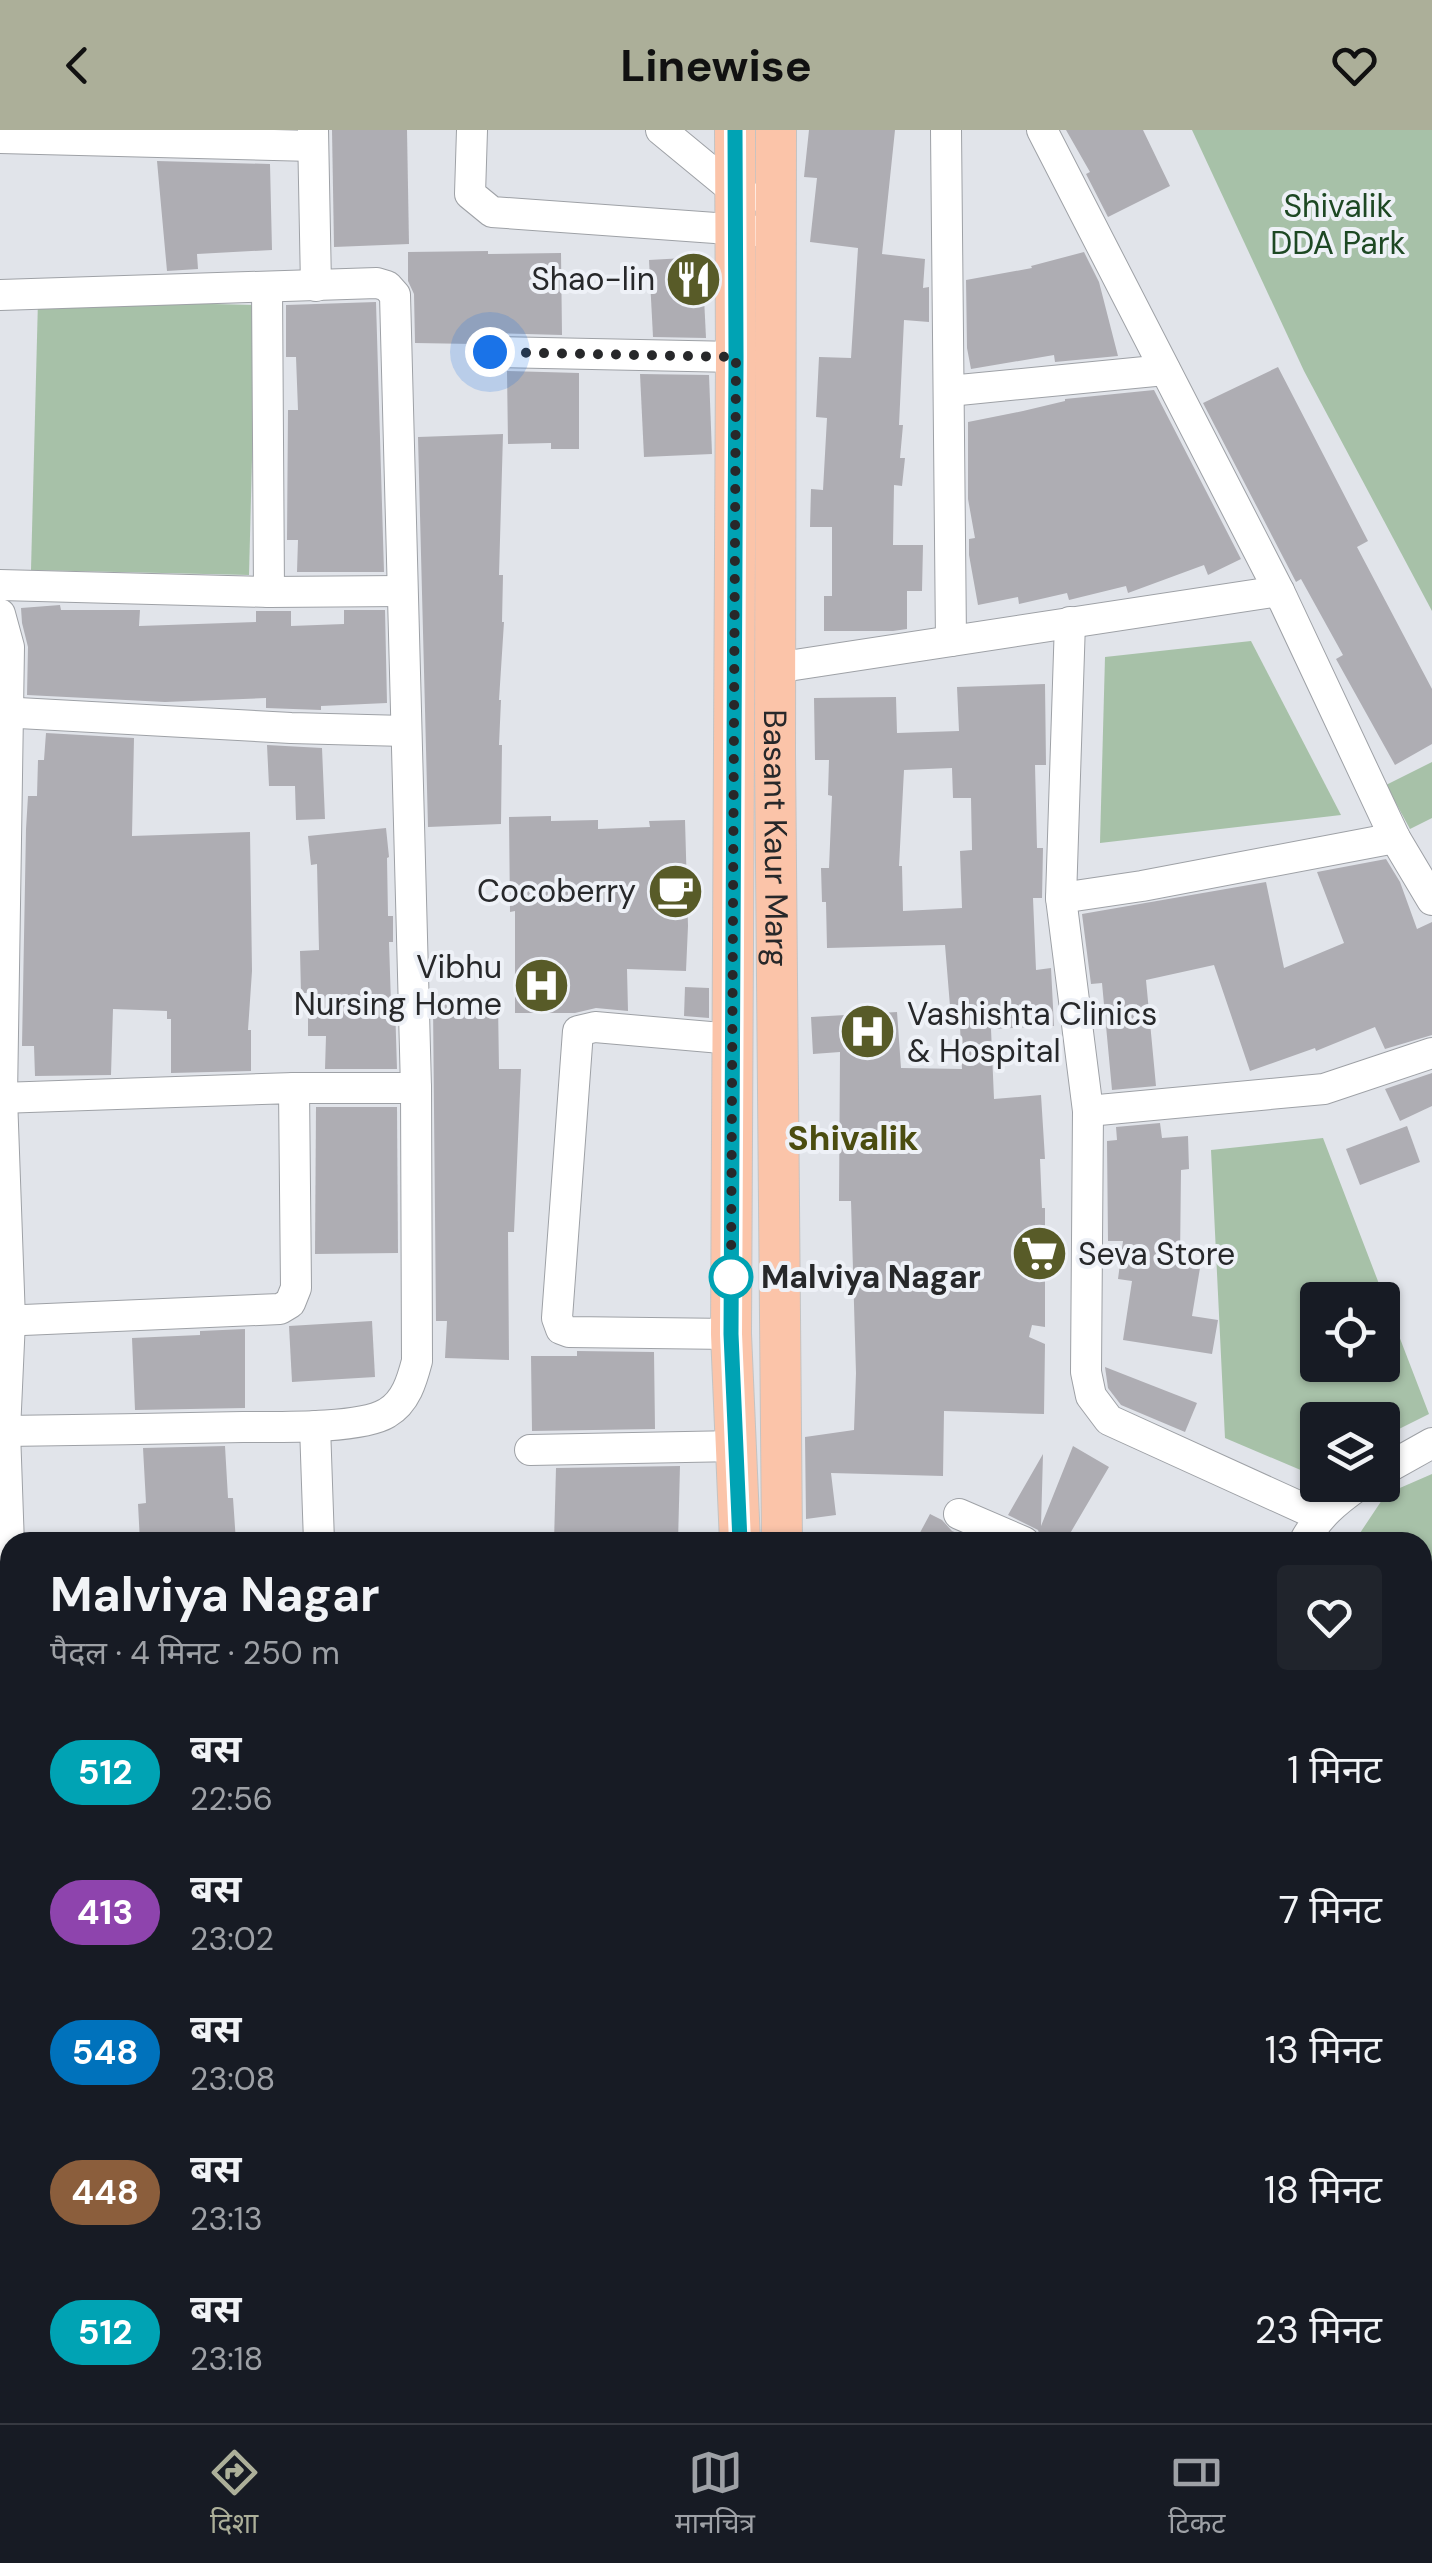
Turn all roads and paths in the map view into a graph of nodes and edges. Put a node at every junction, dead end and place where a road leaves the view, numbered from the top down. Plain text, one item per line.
1 (472, 130) edge
2 (661, 130) edge
3 (735, 130) edge
4 (776, 130) edge
5 (946, 130) edge
6 (1042, 130) edge
7 (0, 138) edge
8 (313, 138) edge
9 (735, 211) junction
10 (775, 220) junction
11 (316, 286) junction
12 (267, 287) junction
13 (0, 295) edge
14 (490, 352) dead end
15 (736, 357) junction
16 (1166, 370) junction
17 (950, 391) junction
18 (0, 584) edge
19 (1280, 590) junction
20 (402, 591) junction
21 (269, 592) junction
22 (0, 614) edge
23 (1070, 622) junction
24 (951, 641) junction
25 (775, 668) junction
26 (4, 713) edge
27 (405, 730) junction
28 (1396, 838) junction
29 (1061, 898) junction
30 (1432, 900) edge
31 (733, 1038) junction
32 (1432, 1053) edge
33 (294, 1088) junction
34 (416, 1088) junction
35 (1, 1098) edge
36 (1088, 1112) junction
37 (5, 1321) edge
38 (731, 1334) junction
39 (315, 1426) junction
40 (5, 1432) junction
41 (1432, 1443) edge
42 (737, 1446) junction
43 (530, 1450) dead end
44 (1400, 1462) edge
45 (1335, 1502) edge
46 (958, 1514) dead end
47 (1320, 1516) junction
48 (9, 1532) edge
49 (318, 1532) edge
50 (740, 1532) edge
51 (782, 1532) edge
52 (1000, 1532) edge
53 (1310, 1532) edge

1 - 9 street
2 - 9 street
3 - 9 main road, Basant Kaur Marg
4 - 10 main road, Basant Kaur Marg
5 - 17 street
6 - 16 street
7 - 8 street
8 - 11 street
9 - 10 street
9 - 15 main road, Basant Kaur Marg
10 - 25 main road, Basant Kaur Marg
11 - 12 street
11 - 20 street
12 - 13 street
12 - 21 street
14 - 15 street
15 - 31 main road, Basant Kaur Marg
16 - 17 street
16 - 19 street
17 - 24 street
18 - 21 street
19 - 23 street
19 - 28 street
20 - 21 street
20 - 27 street
22 - 26 street
23 - 24 street
23 - 29 street
24 - 25 street
25 - 51 main road, Basant Kaur Marg
26 - 27 street
26 - 35 street
27 - 34 street
28 - 29 street
28 - 30 street
29 - 36 street
31 - 38 main road, Basant Kaur Marg
31 - 38 street
32 - 36 street
33 - 34 street
33 - 35 street
33 - 37 street
34 - 39 street
35 - 37 street
36 - 47 street
37 - 40 street
38 - 42 main road, Basant Kaur Marg
39 - 40 street
39 - 49 street
40 - 48 street
41 - 44 street
42 - 43 street
42 - 50 main road, Basant Kaur Marg
45 - 47 street
46 - 52 street
47 - 53 street

